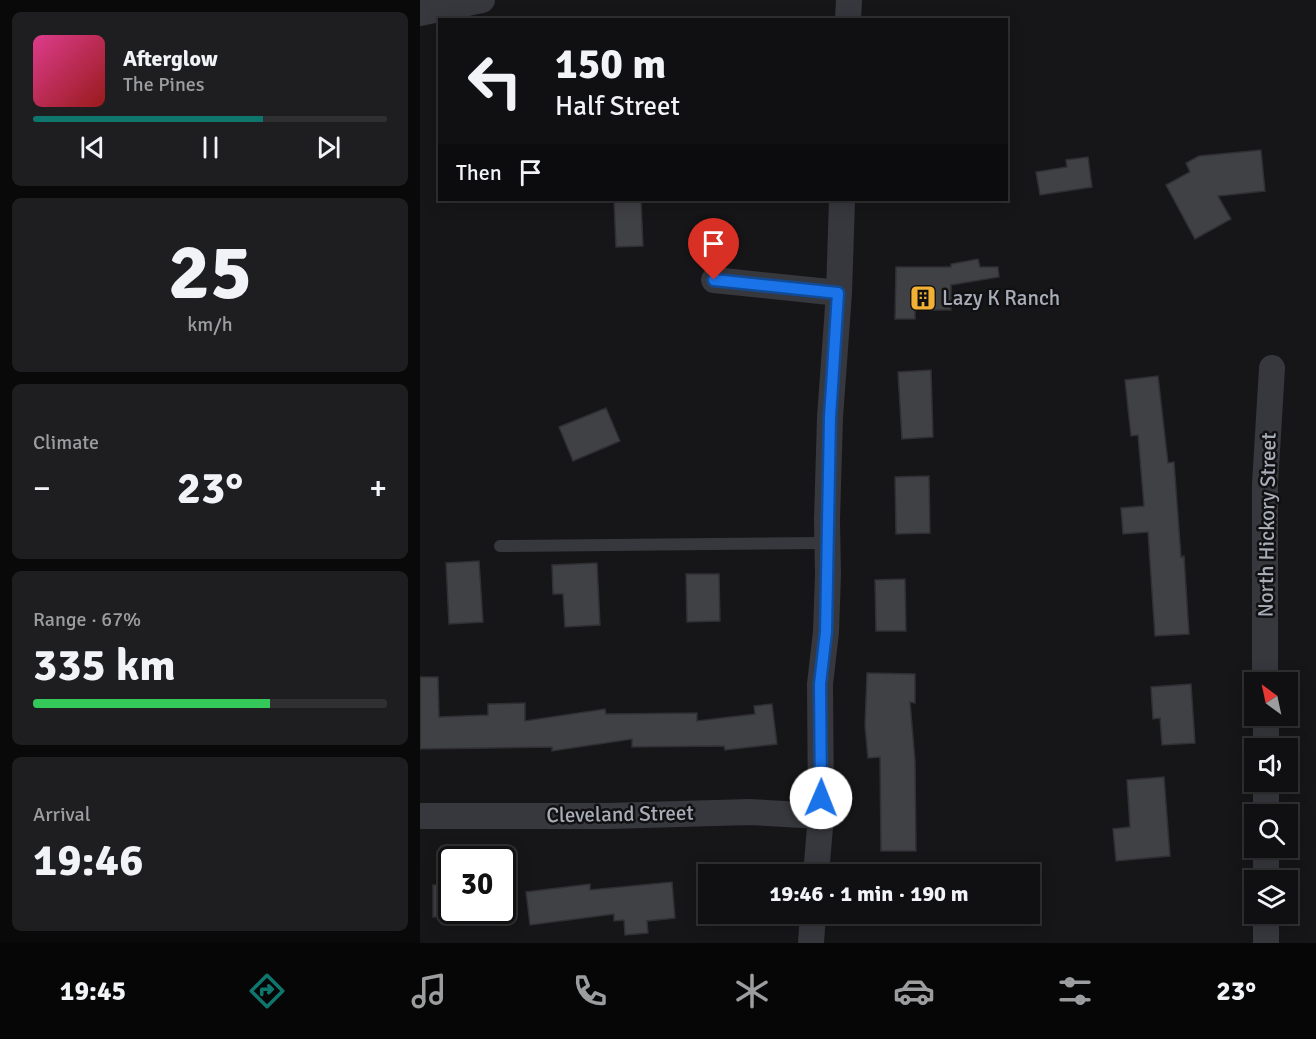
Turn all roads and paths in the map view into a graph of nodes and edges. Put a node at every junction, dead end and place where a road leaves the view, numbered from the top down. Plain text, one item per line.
1 (482, 0) edge
2 (849, 0) edge
3 (420, 13) edge
4 (848, 18) edge
5 (842, 201) edge
6 (714, 280) dead end
7 (838, 293) junction
8 (1272, 368) dead end
9 (827, 543) junction
10 (500, 546) dead end
11 (1265, 672) edge
12 (420, 816) edge
13 (821, 816) junction
14 (817, 864) edge
15 (812, 924) edge
16 (1266, 924) edge
17 (811, 943) edge
18 (1266, 943) edge

1 - 3 street
2 - 4 street
5 - 7 street
6 - 7 street
7 - 9 street
8 - 11 street, North Hickory Street
9 - 10 lane
9 - 13 street
12 - 13 street, Cleveland Street
13 - 14 street
15 - 17 street
16 - 18 street

